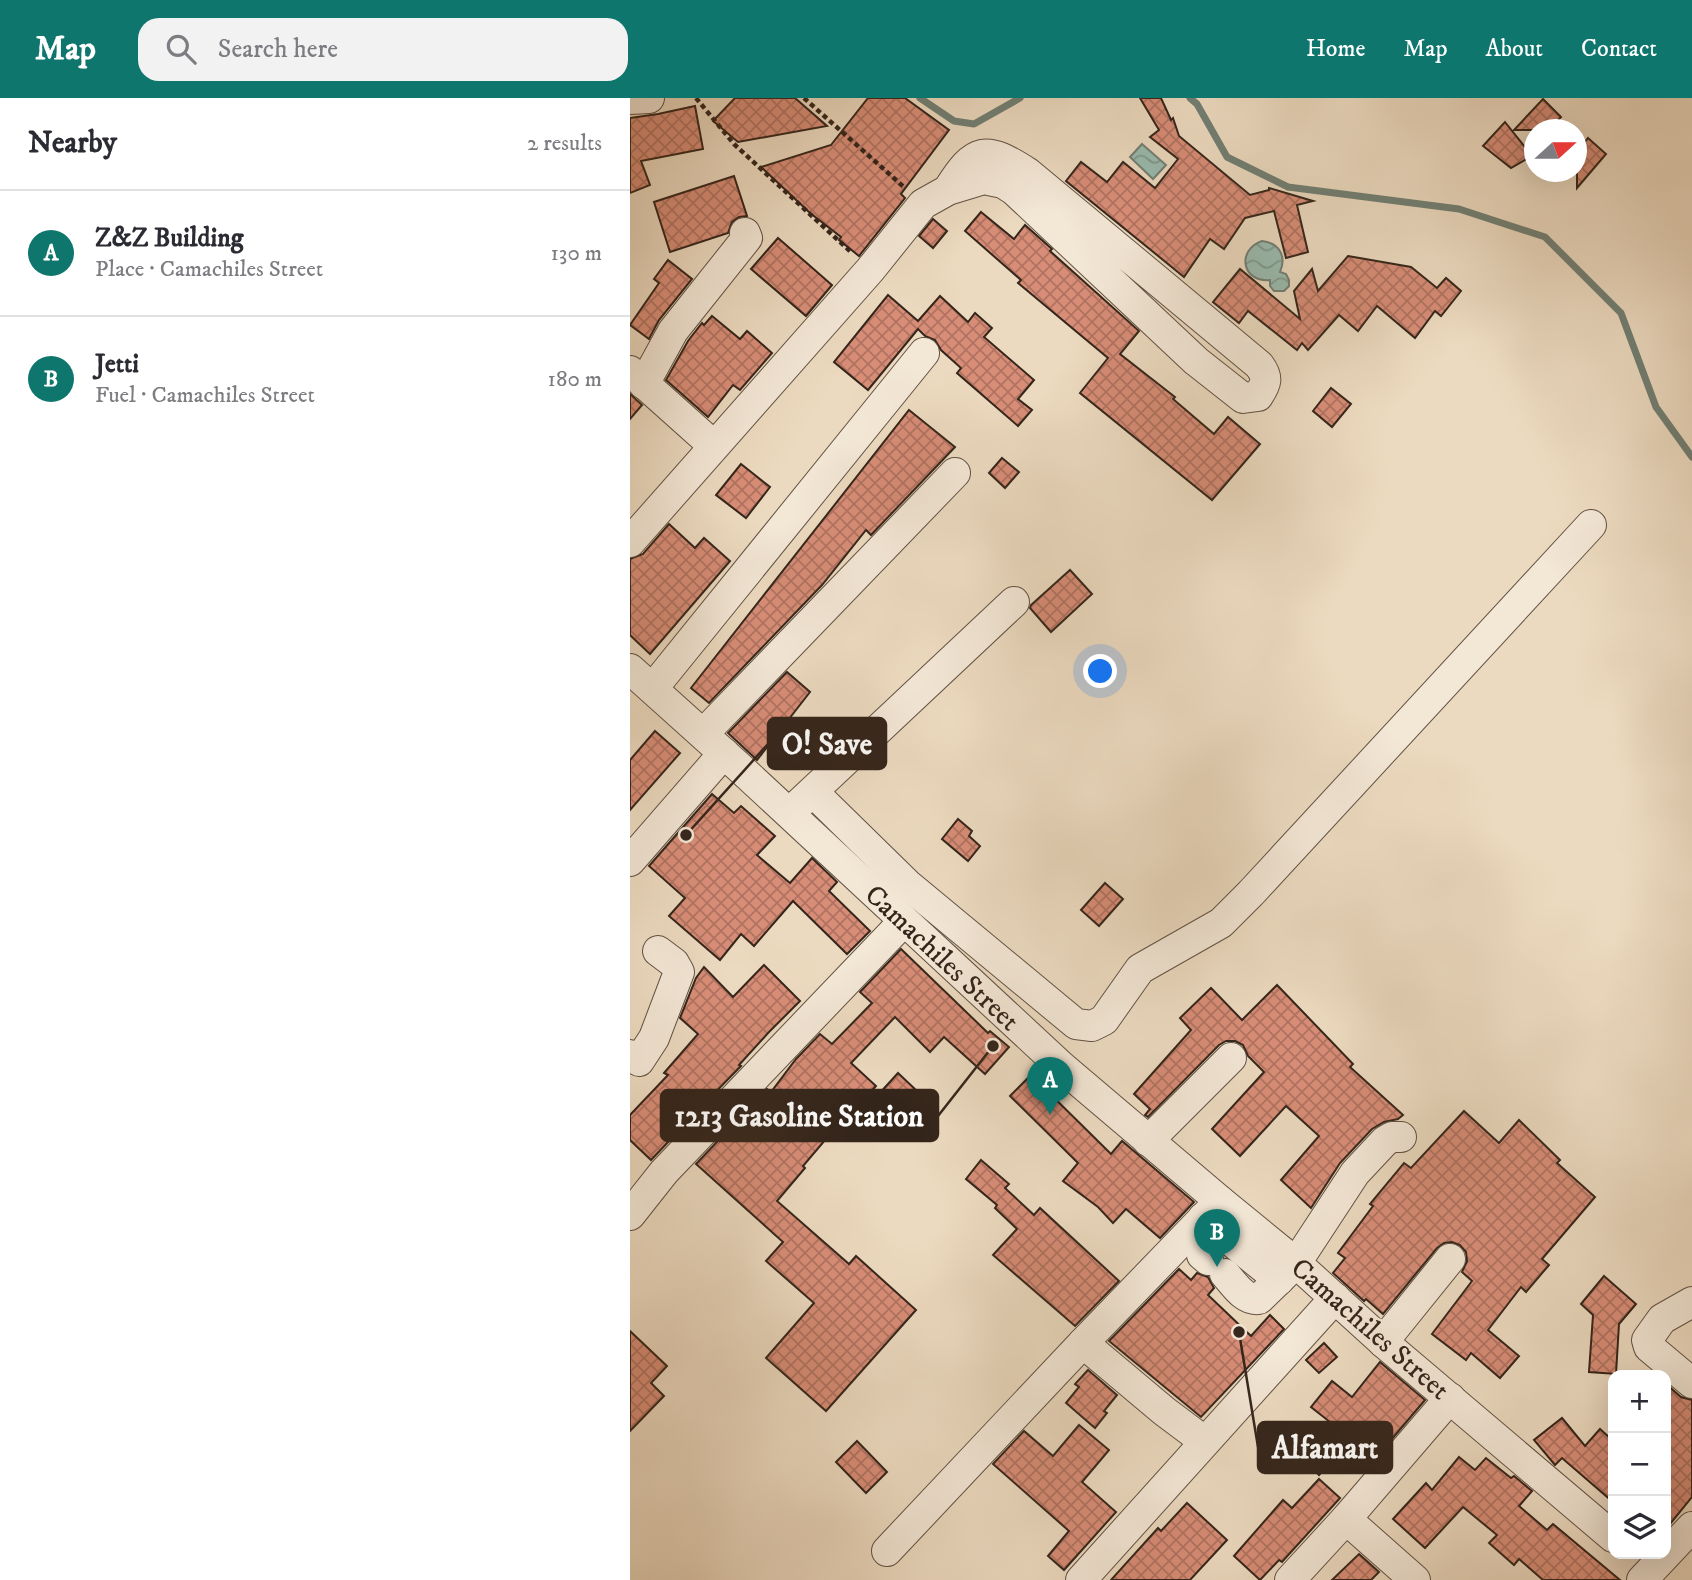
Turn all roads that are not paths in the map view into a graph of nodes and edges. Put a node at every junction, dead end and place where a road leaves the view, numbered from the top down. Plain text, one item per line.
1 (649, 98) edge
2 (630, 99) edge
3 (1021, 182) junction
4 (745, 233) dead end
5 (1134, 261) junction
6 (1112, 283) junction
7 (924, 353) dead end
8 (637, 377) edge
9 (714, 446) junction
10 (955, 473) dead end
11 (1591, 524) dead end
12 (630, 542) edge
13 (1014, 602) dead end
14 (630, 669) edge
15 (653, 688) junction
16 (713, 743) junction
17 (813, 792) junction
18 (789, 814) junction
19 (630, 861) edge
20 (904, 921) junction
21 (658, 951) dead end
22 (634, 1058) edge
23 (1231, 1058) dead end
24 (1401, 1137) dead end
25 (1148, 1141) junction
26 (630, 1215) edge
27 (1220, 1217) junction
28 (1450, 1259) dead end
29 (1288, 1271) junction
30 (1335, 1298) junction
31 (1692, 1302) edge
32 (1383, 1342) junction
33 (1083, 1343) junction
34 (1692, 1383) edge
35 (1450, 1398) junction
36 (1204, 1441) junction
37 (1346, 1519) junction
38 (1692, 1527) edge
39 (1608, 1533) edge
40 (887, 1551) dead end
41 (1647, 1571) edge
42 (1081, 1580) edge
43 (1290, 1580) edge
44 (1415, 1580) edge

1 - 2 street
3 - 5 street
3 - 6 street
3 - 9 street
4 - 8 street
5 - 6 street
5 - 6 street
7 - 15 street
8 - 9 street
9 - 12 street
10 - 16 street
11 - 17 street
13 - 17 street
14 - 15 street, Camachiles Street
15 - 16 street, Camachiles Street
16 - 18 street, Camachiles Street
16 - 19 street
17 - 18 street
18 - 20 street, Camachiles Street
20 - 25 street, Camachiles Street
20 - 26 street
21 - 22 street
23 - 25 street
24 - 29 street
25 - 27 street, Camachiles Street
27 - 29 street, Camachiles Street
27 - 29 street
27 - 33 street
28 - 32 street
29 - 30 street, Camachiles Street
30 - 32 street, Camachiles Street
30 - 36 street
31 - 34 street
32 - 35 street, Camachiles Street
33 - 36 street
33 - 40 street
35 - 37 street
35 - 39 street, Camachiles Street
36 - 42 street
37 - 43 street
37 - 44 street
38 - 41 street

